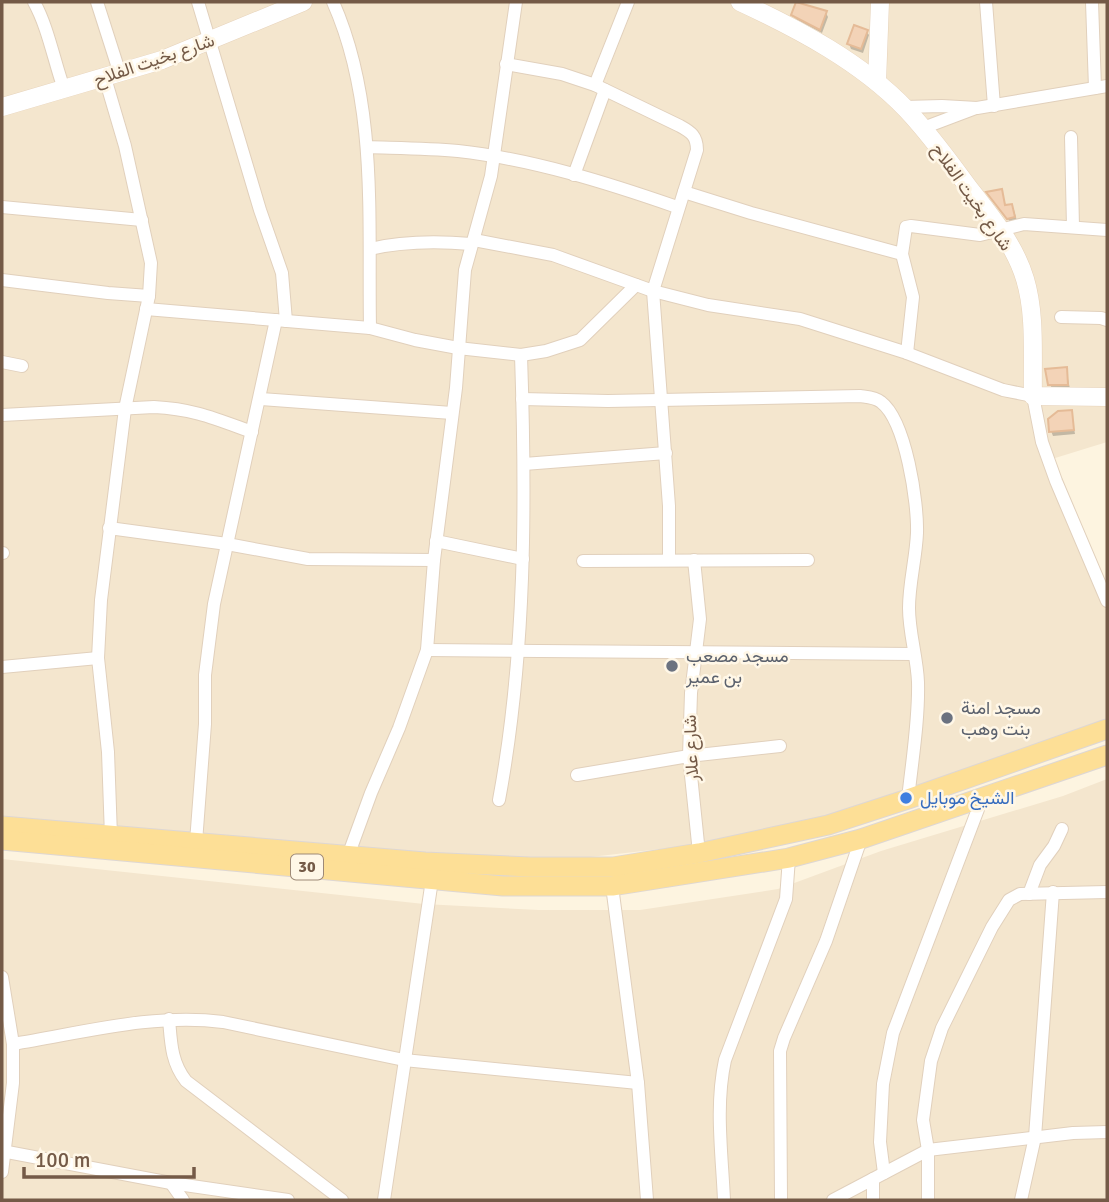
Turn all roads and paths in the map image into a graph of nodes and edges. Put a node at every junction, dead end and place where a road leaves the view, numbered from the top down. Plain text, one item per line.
1 (34, 2) edge
2 (97, 2) edge
3 (198, 2) edge
4 (303, 2) edge
5 (332, 2) edge
6 (516, 2) edge
7 (628, 2) edge
8 (740, 2) edge
9 (880, 2) edge
10 (986, 2) edge
11 (1092, 2) edge
12 (209, 42) junction
13 (506, 64) junction
14 (113, 76) junction
15 (877, 82) junction
16 (1101, 87) edge
17 (600, 88) junction
18 (64, 89) junction
19 (994, 106) junction
20 (2, 107) edge
21 (904, 107) junction
22 (977, 108) junction
23 (923, 128) junction
24 (1070, 137) dead end
25 (367, 147) junction
26 (492, 157) junction
27 (574, 175) junction
28 (684, 192) junction
29 (2, 207) edge
30 (677, 207) junction
31 (142, 220) junction
32 (1073, 226) junction
33 (999, 228) junction
34 (1107, 230) edge
35 (473, 242) junction
36 (370, 249) junction
37 (902, 254) junction
38 (2, 280) edge
39 (636, 285) junction
40 (653, 291) junction
41 (149, 296) junction
42 (146, 309) junction
43 (1061, 317) dead end
44 (1107, 320) edge
45 (281, 321) junction
46 (370, 328) junction
47 (458, 348) junction
48 (907, 353) junction
49 (521, 355) junction
50 (2, 362) edge
51 (22, 366) dead end
52 (1034, 396) junction
53 (1107, 397) edge
54 (261, 399) junction
55 (522, 399) junction
56 (661, 399) junction
57 (125, 409) junction
58 (452, 413) junction
59 (2, 415) edge
60 (252, 432) junction
61 (666, 453) junction
62 (524, 464) junction
63 (109, 528) junction
64 (436, 541) junction
65 (228, 544) junction
66 (433, 559) junction
67 (523, 559) junction
68 (669, 560) junction
69 (694, 560) junction
70 (808, 560) dead end
71 (583, 561) dead end
72 (1107, 601) edge
73 (427, 650) junction
74 (517, 652) junction
75 (696, 652) junction
76 (913, 654) junction
77 (98, 658) junction
78 (2, 667) edge
79 (1107, 729) edge
80 (780, 746) dead end
81 (1107, 755) edge
82 (689, 756) junction
83 (577, 775) dead end
84 (983, 796) junction
85 (908, 799) junction
86 (499, 800) dead end
87 (1062, 829) dead end
88 (111, 836) junction
89 (2, 839) edge
90 (861, 839) junction
91 (196, 842) junction
92 (699, 853) junction
93 (270, 856) junction
94 (348, 856) junction
95 (789, 858) junction
96 (314, 860) junction
97 (432, 880) junction
98 (612, 886) junction
99 (1053, 892) junction
100 (1107, 892) edge
101 (1029, 894) junction
102 (2, 977) edge
103 (4, 1010) edge
104 (169, 1019) junction
105 (13, 1044) junction
106 (404, 1060) junction
107 (638, 1083) junction
108 (1107, 1132) edge
109 (1035, 1137) junction
110 (928, 1150) junction
111 (3, 1151) edge
112 (2, 1172) edge
113 (879, 1176) junction
114 (172, 1183) junction
115 (183, 1200) edge
116 (288, 1200) edge
117 (342, 1200) edge
118 (384, 1200) edge
119 (647, 1200) edge
120 (724, 1200) edge
121 (781, 1200) edge
122 (833, 1200) edge
123 (873, 1200) edge
124 (928, 1200) edge
125 (1021, 1200) edge

1 - 18 street
2 - 14 street
3 - 12 street
4 - 12 street, شارع بخيت الفلاح
5 - 25 street
6 - 13 street
7 - 17 street
8 - 15 street, شارع بخيت الفلاح
9 - 15 street
10 - 19 street
11 - 16 street
12 - 14 street, شارع بخيت الفلاح
12 - 45 street
13 - 17 street
13 - 26 street
14 - 18 street, شارع بخيت الفلاح
14 - 31 street
15 - 21 street, شارع بخيت الفلاح
16 - 19 street
17 - 27 street
17 - 28 street
18 - 20 street, شارع بخيت الفلاح
19 - 22 street
21 - 22 street
21 - 23 street, شارع بخيت الفلاح
22 - 23 street
23 - 33 street, شارع بخيت الفلاح
24 - 32 street
25 - 26 street
25 - 36 street
26 - 27 street
26 - 35 street
27 - 30 street
28 - 30 street
28 - 37 street
29 - 31 street
30 - 40 street
31 - 41 street
32 - 33 street
32 - 34 street
33 - 37 street
33 - 52 street, شارع بخيت الفلاح
35 - 36 street
35 - 39 street
35 - 47 street
36 - 46 street
37 - 48 street
38 - 41 street
39 - 40 street
39 - 49 street
40 - 48 street
40 - 56 street
41 - 42 street
42 - 45 street
42 - 57 street
43 - 44 street
45 - 46 street
45 - 54 street
46 - 47 street
47 - 49 street
47 - 58 street
48 - 52 street
49 - 55 street
50 - 51 street
52 - 53 street
52 - 72 street, شارع بخيت الفلاح
54 - 58 street
54 - 60 street
55 - 56 street
55 - 62 street
56 - 61 street
56 - 76 street
57 - 59 street
57 - 60 street
57 - 63 street
58 - 64 street
60 - 65 street
61 - 62 street
61 - 68 street
62 - 67 street
63 - 65 street
63 - 77 street
64 - 66 street
64 - 67 street
65 - 66 street
65 - 91 street
66 - 73 street
67 - 74 street
68 - 69 street
68 - 71 street
69 - 70 street
69 - 75 street, شارع علار
73 - 74 street
73 - 94 street
74 - 75 street
74 - 86 street
75 - 76 street
75 - 82 street, شارع علار
76 - 85 street
77 - 78 street
77 - 88 street
79 - 85 main road, 30
80 - 82 street
81 - 84 main road, 30
82 - 83 street
82 - 92 street, شارع علار
84 - 90 main road, 30
84 - 113 street
85 - 92 main road, 30
87 - 101 street
88 - 89 main road, 30
88 - 91 main road, 30
89 - 93 main road, 30
90 - 95 main road, 30
90 - 121 street
91 - 93 main road, 30
92 - 94 main road, 30
93 - 96 main road, 30
94 - 96 main road, 30
95 - 98 main road, 30
95 - 120 street
96 - 97 main road, 30
97 - 98 main road, 30
97 - 106 street
98 - 107 street
99 - 100 street
99 - 101 street
99 - 109 street
101 - 110 street
102 - 103 street
103 - 105 street
104 - 105 street
104 - 106 street
104 - 117 street
105 - 111 street
106 - 107 street
106 - 118 street
107 - 119 street
108 - 109 street
109 - 110 street
109 - 125 street
110 - 113 street
110 - 124 street
111 - 112 street
111 - 114 street
113 - 122 street
113 - 123 street
114 - 115 street
114 - 116 street

